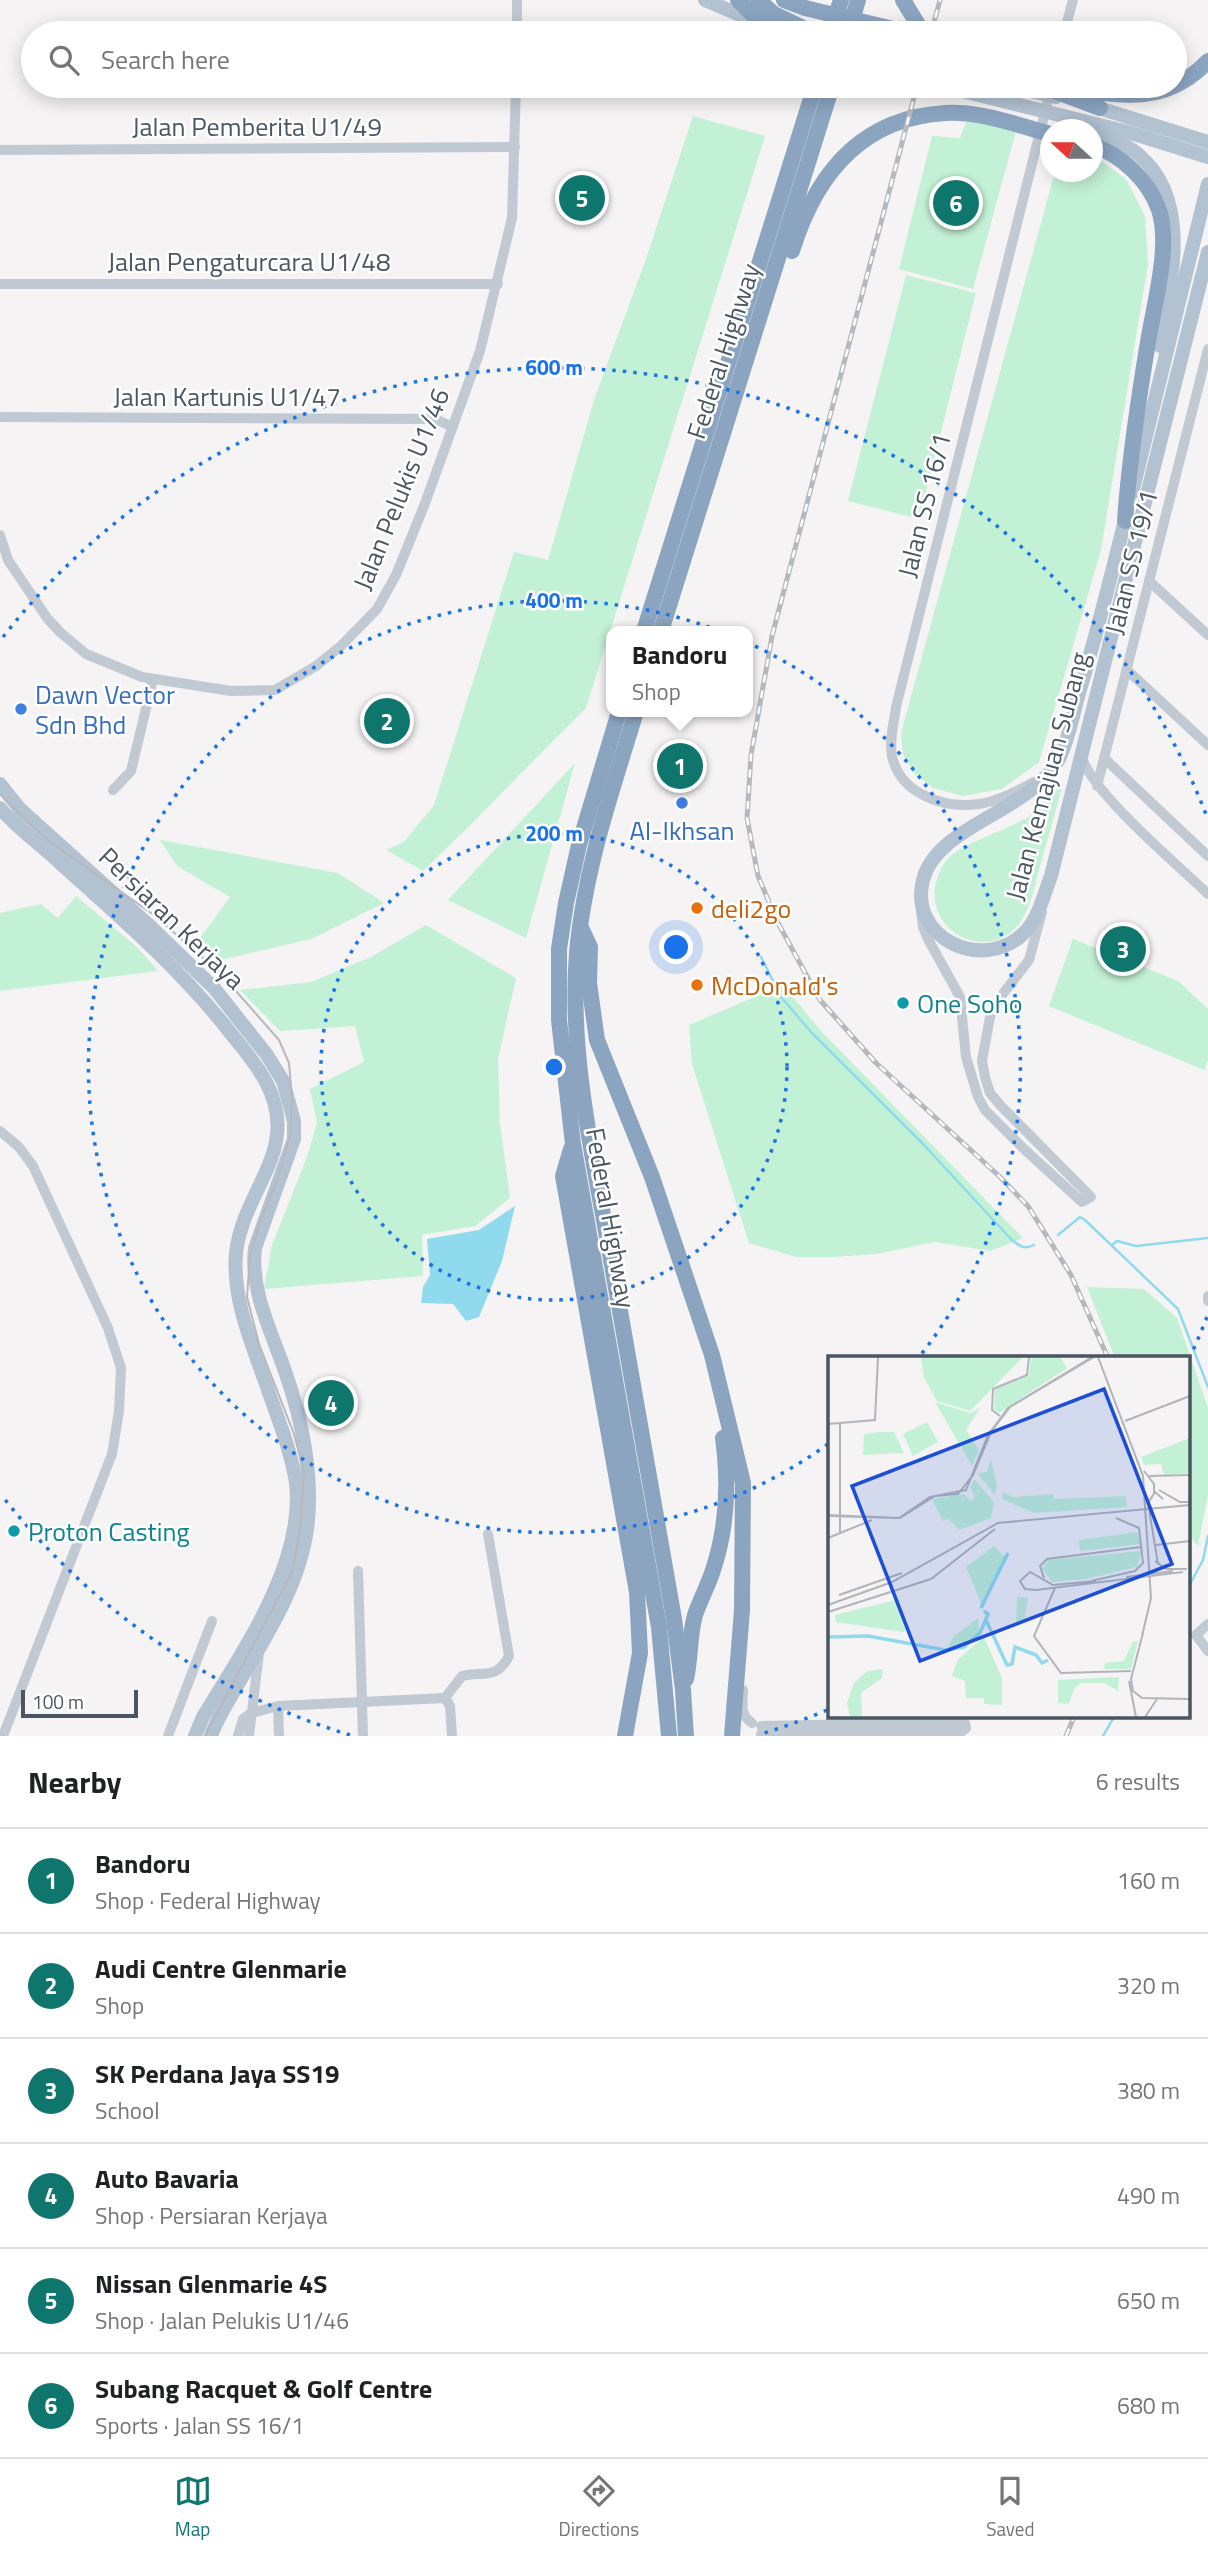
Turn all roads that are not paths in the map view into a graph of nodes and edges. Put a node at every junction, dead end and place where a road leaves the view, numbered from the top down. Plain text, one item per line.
1 (517, 0) edge
2 (705, 0) edge
3 (738, 0) edge
4 (758, 0) edge
5 (784, 0) edge
6 (810, 0) edge
7 (841, 0) edge
8 (858, 0) edge
9 (1073, 0) edge
10 (841, 17) junction
11 (517, 21) edge
12 (752, 21) edge
13 (760, 21) edge
14 (789, 21) edge
15 (835, 21) edge
16 (852, 21) edge
17 (858, 21) edge
18 (1067, 21) edge
19 (1208, 61) edge
20 (1187, 78) edge
21 (516, 98) edge
22 (811, 98) edge
23 (828, 98) edge
24 (991, 98) edge
25 (1048, 98) edge
26 (1060, 98) edge
27 (1073, 98) edge
28 (1100, 108) junction
29 (1060, 115) junction
30 (1069, 119) edge
31 (1040, 131) edge
32 (1103, 136) edge
33 (1208, 142) edge
34 (515, 147) junction
35 (0, 150) edge
36 (1103, 151) edge
37 (1208, 157) edge
38 (1208, 184) edge
39 (1208, 255) edge
40 (0, 284) edge
41 (498, 285) junction
42 (753, 339) junction
43 (1208, 349) edge
44 (0, 417) edge
45 (453, 427) junction
46 (1145, 442) junction
47 (1125, 521) junction
48 (0, 535) edge
49 (1149, 580) junction
50 (646, 626) edge
51 (664, 626) edge
52 (1208, 635) edge
53 (1127, 670) junction
54 (153, 680) junction
55 (618, 717) edge
56 (635, 717) edge
57 (1208, 745) edge
58 (1081, 751) junction
59 (1104, 758) junction
60 (1048, 774) junction
61 (1095, 783) junction
62 (0, 784) edge
63 (113, 790) dead end
64 (1069, 796) junction
65 (0, 808) edge
66 (1208, 856) edge
67 (1051, 876) junction
68 (1208, 894) edge
69 (922, 902) junction
70 (580, 926) junction
71 (148, 932) junction
72 (0, 1131) edge
73 (1034, 1140) junction
74 (573, 1144) junction
75 (1024, 1149) junction
76 (1102, 1189) dead end
77 (1091, 1197) junction
78 (712, 1355) junction
79 (736, 1456) junction
80 (488, 1534) dead end
81 (358, 1571) dead end
82 (212, 1621) dead end
83 (1208, 1623) edge
84 (260, 1647) junction
85 (1208, 1651) edge
86 (253, 1690) junction
87 (683, 1690) junction
88 (445, 1698) junction
89 (361, 1702) junction
90 (278, 1706) junction
91 (251, 1713) junction
92 (758, 1727) junction
93 (3, 1736) edge
94 (167, 1736) edge
95 (195, 1736) edge
96 (211, 1736) edge
97 (238, 1736) edge
98 (249, 1736) edge
99 (279, 1736) edge
100 (363, 1736) edge
101 (452, 1736) edge
102 (625, 1736) edge
103 (669, 1736) edge
104 (686, 1736) edge
105 (732, 1736) edge

1 - 11 street
2 - 12 main road
3 - 13 highway
4 - 14 highway
5 - 10 highway
6 - 10 main road
7 - 15 highway
8 - 16 highway
9 - 18 street
10 - 17 highway
19 - 20 highway
21 - 34 street, Jalan Pelukis U1/46
22 - 50 highway, Federal Highway
23 - 42 highway, Federal Highway
24 - 29 main road
25 - 60 street, Jalan SS 16/1
26 - 28 main road
27 - 28 highway
28 - 33 main road
29 - 30 main road
29 - 37 main road
31 - 42 highway
32 - 46 main road
34 - 35 street, Jalan Pemberita U1/49
34 - 41 street, Jalan Pelukis U1/46
36 - 47 highway
38 - 46 main road, Jalan Kemajuan Subang
39 - 58 main road, Jalan Kemajuan Subang
40 - 41 street, Jalan Pengaturcara U1/48
41 - 45 street, Jalan Pelukis U1/46
42 - 51 highway, Federal Highway
43 - 49 street, Jalan SS 19/1
44 - 45 street, Jalan Kartunis U1/47
45 - 54 street, Jalan Pelukis U1/46
46 - 47 main road, Jalan Kemajuan Subang
47 - 60 main road, Jalan Kemajuan Subang
48 - 54 street, Jalan Pelukis U1/46
49 - 52 street
49 - 53 street, Jalan SS 19/1
53 - 57 street
53 - 59 street, Jalan SS 19/1
54 - 63 street
55 - 74 highway, Federal Highway
56 - 70 highway, Federal Highway
58 - 61 street
58 - 64 main road, Jalan Kemajuan Subang
59 - 61 street, Jalan SS 19/1
59 - 66 street
60 - 69 main road, Jalan Kemajuan Subang
61 - 64 street
61 - 68 street
62 - 71 main road, Persiaran Kerjaya
64 - 67 main road, Jalan Kemajuan Subang
65 - 71 main road, Persiaran Kerjaya
67 - 69 main road, Jalan Kemajuan Subang
67 - 73 street
69 - 75 street
70 - 78 highway
70 - 87 highway, Federal Highway
71 - 84 main road, Persiaran Kerjaya
71 - 95 main road, Persiaran Kerjaya
72 - 93 street
73 - 75 street
73 - 77 street
74 - 102 highway
74 - 103 highway, Federal Highway
75 - 77 street
76 - 77 street
78 - 79 highway
78 - 87 highway
79 - 92 street
79 - 105 highway
80 - 88 street
81 - 89 street
82 - 94 street
83 - 85 street
84 - 86 street
84 - 96 main road, Persiaran Kerjaya
86 - 90 street
86 - 91 street
87 - 104 highway, Federal Highway
88 - 89 street
88 - 101 street
89 - 90 street
89 - 100 street
90 - 91 street
90 - 99 street
91 - 97 street
91 - 98 street
92 - 92 street

